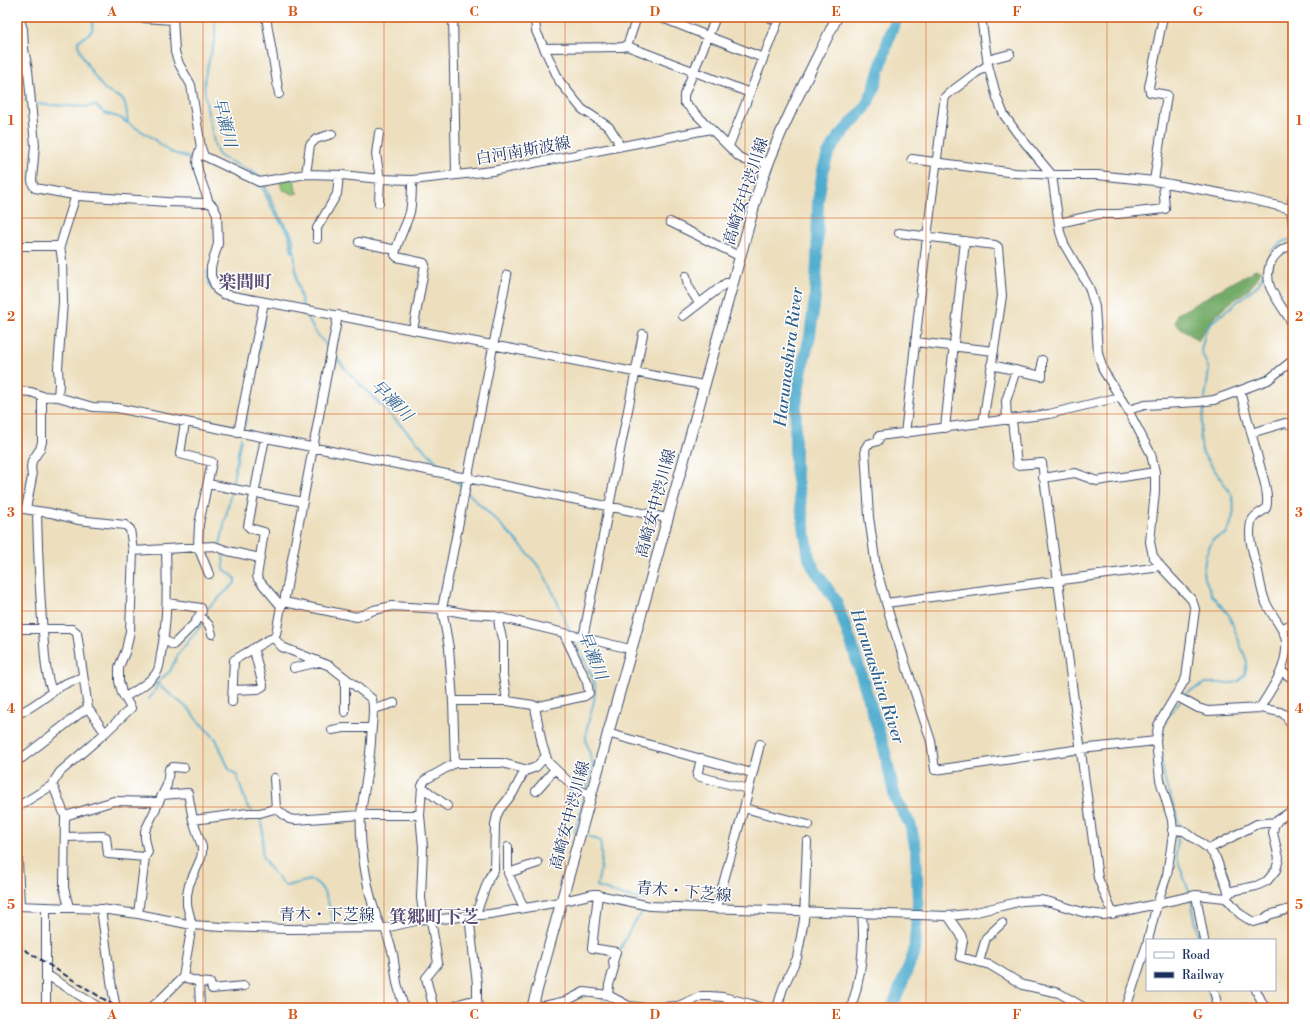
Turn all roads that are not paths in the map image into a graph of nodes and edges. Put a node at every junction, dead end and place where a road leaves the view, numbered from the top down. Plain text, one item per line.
1 (19, 17) edge
2 (110, 17) edge
3 (266, 17) edge
4 (453, 17) edge
5 (535, 17) edge
6 (637, 17) edge
7 (660, 17) edge
8 (716, 17) edge
9 (768, 17) edge
10 (838, 17) edge
11 (981, 17) edge
12 (1163, 17) edge
13 (174, 19) edge
14 (708, 37) junction
15 (627, 46) junction
16 (544, 48) junction
17 (1010, 54) dead end
18 (763, 58) junction
19 (987, 63) junction
20 (694, 71) junction
21 (750, 93) junction
22 (279, 94) dead end
23 (712, 129) junction
24 (379, 133) dead end
25 (332, 134) dead end
26 (729, 146) junction
27 (619, 147) junction
28 (201, 148) junction
29 (912, 159) dead end
30 (936, 162) junction
31 (768, 163) junction
32 (306, 174) junction
33 (456, 174) junction
34 (339, 175) junction
35 (1052, 175) junction
36 (380, 179) junction
37 (412, 180) junction
38 (1154, 182) junction
39 (1164, 183) junction
40 (76, 196) junction
41 (1293, 196) edge
42 (208, 202) junction
43 (379, 202) dead end
44 (1291, 208) junction
45 (670, 222) dead end
46 (1059, 222) junction
47 (1293, 225) edge
48 (899, 233) dead end
49 (927, 237) junction
50 (317, 239) dead end
51 (965, 241) junction
52 (359, 242) dead end
53 (17, 246) edge
54 (60, 246) junction
55 (1293, 246) edge
56 (396, 250) junction
57 (739, 256) junction
58 (508, 275) dead end
59 (686, 276) dead end
60 (732, 284) junction
61 (264, 302) junction
62 (699, 304) junction
63 (338, 315) junction
64 (682, 316) dead end
65 (1293, 325) edge
66 (413, 330) junction
67 (643, 334) dead end
68 (915, 342) junction
69 (494, 345) junction
70 (954, 346) junction
71 (994, 351) junction
72 (1042, 360) dead end
73 (1293, 360) edge
74 (991, 365) junction
75 (1016, 370) junction
76 (635, 372) junction
77 (703, 386) junction
78 (17, 391) edge
79 (1240, 391) junction
80 (42, 396) junction
81 (58, 397) junction
82 (1120, 397) junction
83 (1128, 410) junction
84 (1009, 420) junction
85 (185, 422) junction
86 (983, 423) junction
87 (1293, 425) edge
88 (945, 428) junction
89 (238, 433) junction
90 (1251, 433) junction
91 (905, 434) junction
92 (265, 438) junction
93 (312, 447) junction
94 (1155, 472) junction
95 (1043, 478) junction
96 (467, 480) junction
97 (208, 484) junction
98 (255, 493) junction
99 (303, 502) junction
100 (609, 506) junction
101 (17, 508) edge
102 (26, 509) junction
103 (36, 511) junction
104 (667, 518) junction
105 (198, 547) junction
106 (166, 549) junction
107 (133, 551) junction
108 (260, 558) junction
109 (1159, 564) junction
110 (208, 574) dead end
111 (1057, 580) junction
112 (167, 603) junction
113 (886, 603) junction
114 (283, 604) junction
115 (442, 609) junction
116 (200, 616) junction
117 (498, 617) junction
118 (1293, 624) edge
119 (42, 628) junction
120 (1282, 628) junction
121 (17, 629) edge
122 (212, 634) dead end
123 (566, 634) junction
124 (274, 638) junction
125 (581, 638) junction
126 (164, 640) junction
127 (252, 649) junction
128 (630, 649) junction
129 (319, 662) junction
130 (294, 668) dead end
131 (1281, 671) junction
132 (83, 678) junction
133 (345, 678) junction
134 (1293, 679) edge
135 (233, 690) junction
136 (53, 692) junction
137 (125, 697) junction
138 (1180, 698) junction
139 (453, 701) junction
140 (507, 701) junction
141 (232, 702) dead end
142 (394, 703) dead end
143 (535, 707) junction
144 (88, 708) junction
145 (374, 708) junction
146 (1260, 708) junction
147 (345, 712) dead end
148 (17, 714) edge
149 (1293, 726) edge
150 (372, 728) junction
151 (332, 730) dead end
152 (105, 733) junction
153 (608, 733) junction
154 (1156, 741) junction
155 (760, 744) dead end
156 (1081, 749) junction
157 (546, 756) junction
158 (701, 758) junction
159 (17, 760) edge
160 (455, 763) junction
161 (184, 768) dead end
162 (555, 769) junction
163 (525, 770) junction
164 (752, 773) junction
165 (274, 778) dead end
166 (51, 786) junction
167 (422, 787) junction
168 (748, 790) junction
169 (536, 791) dead end
170 (591, 796) junction
171 (160, 799) junction
172 (447, 806) dead end
173 (17, 807) edge
174 (744, 808) junction
175 (276, 809) junction
176 (1293, 810) edge
177 (361, 815) junction
178 (420, 815) junction
179 (65, 816) junction
180 (193, 820) junction
181 (1276, 822) junction
182 (809, 826) dead end
183 (1173, 830) junction
184 (65, 837) junction
185 (17, 842) edge
186 (807, 842) dead end
187 (508, 847) dead end
188 (1209, 849) junction
189 (18, 857) edge
190 (145, 857) junction
191 (538, 863) dead end
192 (508, 873) junction
193 (598, 894) junction
194 (1196, 895) junction
195 (1227, 896) junction
196 (561, 901) junction
197 (1158, 904) junction
198 (19, 906) edge
199 (46, 907) junction
200 (69, 908) junction
201 (524, 908) junction
202 (1293, 908) edge
203 (101, 909) junction
204 (716, 909) junction
205 (805, 912) junction
206 (138, 914) junction
207 (866, 914) junction
208 (1113, 914) junction
209 (472, 916) junction
210 (948, 916) junction
211 (428, 919) junction
212 (1002, 923) dead end
213 (192, 925) junction
214 (383, 928) junction
215 (1148, 939) edge
216 (1204, 939) edge
217 (1146, 947) edge
218 (979, 962) junction
219 (47, 976) junction
220 (183, 978) junction
221 (199, 982) junction
222 (244, 986) dead end
223 (1214, 991) edge
224 (1257, 991) edge
225 (605, 995) junction
226 (477, 999) junction
227 (433, 1005) dead end
228 (620, 1005) edge
229 (46, 1008) edge
230 (100, 1008) edge
231 (116, 1008) edge
232 (150, 1008) edge
233 (200, 1008) edge
234 (404, 1008) edge
235 (451, 1008) edge
236 (478, 1008) edge
237 (532, 1008) edge
238 (535, 1008) edge
239 (647, 1008) edge
240 (763, 1008) edge
241 (777, 1008) edge
242 (851, 1008) edge
243 (1085, 1008) edge
244 (1126, 1008) edge
245 (1218, 1008) edge
246 (1266, 1008) edge

1 - 40 street
2 - 13 street
3 - 22 street
4 - 33 street
5 - 16 street
6 - 15 street
7 - 14 street
8 - 14 street
9 - 18 street
10 - 31 main road, 高崎安中渋川線
11 - 19 street
12 - 38 street
13 - 28 street
14 - 18 street
14 - 20 street
15 - 16 street
15 - 20 street
16 - 27 street
17 - 19 street
18 - 21 street
19 - 30 street
19 - 35 street
20 - 21 street
20 - 23 street
21 - 26 street
23 - 26 street
23 - 27 street, 白河南斯波線
24 - 36 street
25 - 32 street
26 - 31 street
27 - 33 street, 白河南斯波線
28 - 32 street, 白河南斯波線
28 - 42 street
29 - 30 street
30 - 35 street
30 - 49 street
31 - 57 main road, 高崎安中渋川線
32 - 34 street, 白河南斯波線
33 - 37 street, 白河南斯波線
34 - 36 street, 白河南斯波線
34 - 50 street
35 - 38 street
35 - 46 street
36 - 37 street, 白河南斯波線
36 - 43 street
37 - 56 street
38 - 39 street
39 - 44 street
39 - 46 street
40 - 42 street
40 - 54 street
41 - 44 street
42 - 61 street
44 - 47 street
45 - 57 street
46 - 82 street
48 - 49 street
49 - 51 street
49 - 68 street
51 - 70 street
51 - 71 street
52 - 56 street
53 - 54 street
54 - 81 street
55 - 65 street
56 - 66 street
57 - 60 main road, 高崎安中渋川線
58 - 69 street
59 - 62 street
60 - 62 street
60 - 77 main road, 高崎安中渋川線
61 - 63 street
61 - 89 street
62 - 64 street
63 - 66 street
63 - 93 street
66 - 69 street
67 - 76 street
68 - 70 street
68 - 91 street
69 - 76 street
69 - 96 street
70 - 71 street
70 - 88 street
71 - 74 street
72 - 75 street
73 - 79 street
74 - 75 street
74 - 86 street
75 - 84 street
76 - 77 street
76 - 100 street
77 - 104 main road, 高崎安中渋川線
78 - 80 street
79 - 83 street
79 - 90 street
80 - 81 street
80 - 102 street
81 - 85 street
82 - 83 street
82 - 84 street
83 - 94 street
84 - 86 street
84 - 95 street
85 - 89 street
85 - 97 street
86 - 88 street
87 - 90 street
88 - 91 street
89 - 92 street
90 - 120 street
91 - 113 street
92 - 93 street
92 - 98 street
93 - 96 street
93 - 99 street
94 - 95 street
94 - 109 street
95 - 111 street
96 - 100 street
96 - 115 street
97 - 98 street
97 - 105 street
98 - 99 street
98 - 108 street
99 - 114 street
100 - 104 street
100 - 125 street
101 - 102 street
102 - 103 street
103 - 107 street
103 - 119 street
104 - 128 main road, 高崎安中渋川線
105 - 106 street
105 - 108 street
105 - 110 street
106 - 107 street
106 - 112 street
107 - 137 street
108 - 114 street
109 - 111 street
109 - 138 street
111 - 113 street
111 - 156 street
112 - 116 street
112 - 126 street
113 - 156 street
114 - 115 street
114 - 124 street
115 - 117 street
115 - 139 street
116 - 122 street
116 - 126 street
117 - 123 street
117 - 140 street
118 - 120 street
119 - 121 street
119 - 132 street
119 - 136 street
120 - 131 street
123 - 125 street
123 - 143 street
124 - 127 street
124 - 129 street
125 - 128 street
126 - 137 street
127 - 135 street
127 - 135 street
128 - 153 main road, 高崎安中渋川線
129 - 130 street
129 - 133 street
131 - 134 street
131 - 146 street
132 - 136 street
132 - 144 street
133 - 145 street
133 - 147 street
135 - 141 street
136 - 148 street
137 - 152 street
138 - 146 street
138 - 154 street
139 - 140 street
139 - 160 street
140 - 143 street
142 - 145 street
143 - 157 street
144 - 152 street
144 - 159 street
145 - 150 street
146 - 149 street
150 - 151 street
150 - 177 street
152 - 166 street
153 - 158 street
153 - 170 main road, 高崎安中渋川線
154 - 156 street
154 - 183 street
155 - 164 street
156 - 208 street
157 - 162 street
157 - 163 street
158 - 164 street
158 - 168 street
160 - 163 street
160 - 167 street
161 - 171 street
162 - 169 street
162 - 170 street
163 - 209 street
164 - 168 street
165 - 175 street
166 - 173 street
166 - 179 street
167 - 172 street
167 - 178 street
168 - 174 street
170 - 196 main road, 高崎安中渋川線
171 - 179 street
171 - 180 street
171 - 190 street
174 - 182 street
174 - 204 street
175 - 177 street
175 - 180 street
176 - 181 street
177 - 178 street
177 - 214 street
178 - 211 street
179 - 184 street
180 - 213 street
181 - 188 street
181 - 195 street
183 - 188 street
183 - 197 street
184 - 190 street
184 - 200 street
185 - 189 street
186 - 205 street
187 - 192 street
188 - 195 street
189 - 198 street
190 - 206 street
191 - 192 street
192 - 201 street
193 - 196 street, 青木・下芝線
193 - 204 street, 青木・下芝線
193 - 225 street
194 - 195 street, 青木・下芝線
194 - 197 street, 青木・下芝線
194 - 216 street
195 - 202 street
196 - 201 street, 青木・下芝線
196 - 237 main road, 高崎安中渋川線
197 - 208 street, 青木・下芝線
197 - 215 street
198 - 199 street, 青木・下芝線
199 - 200 street, 青木・下芝線
199 - 219 street
200 - 203 street, 青木・下芝線
201 - 209 street, 青木・下芝線
203 - 206 street, 青木・下芝線
203 - 231 street
204 - 205 street, 青木・下芝線
205 - 207 street, 青木・下芝線
205 - 241 street
206 - 213 street, 青木・下芝線
207 - 210 street, 青木・下芝線
207 - 242 street
208 - 210 street, 青木・下芝線
209 - 211 street, 青木・下芝線
209 - 226 street
210 - 218 street
211 - 214 street, 青木・下芝線
211 - 227 street
212 - 218 street
213 - 214 street, 青木・下芝線
213 - 220 street
214 - 234 street
217 - 244 street
218 - 243 street
219 - 229 street
219 - 230 street
220 - 221 street
220 - 232 street
221 - 222 street
221 - 233 street
223 - 245 street
224 - 246 street
225 - 228 street
225 - 238 street
226 - 235 street
226 - 236 street
228 - 239 street
239 - 240 street

